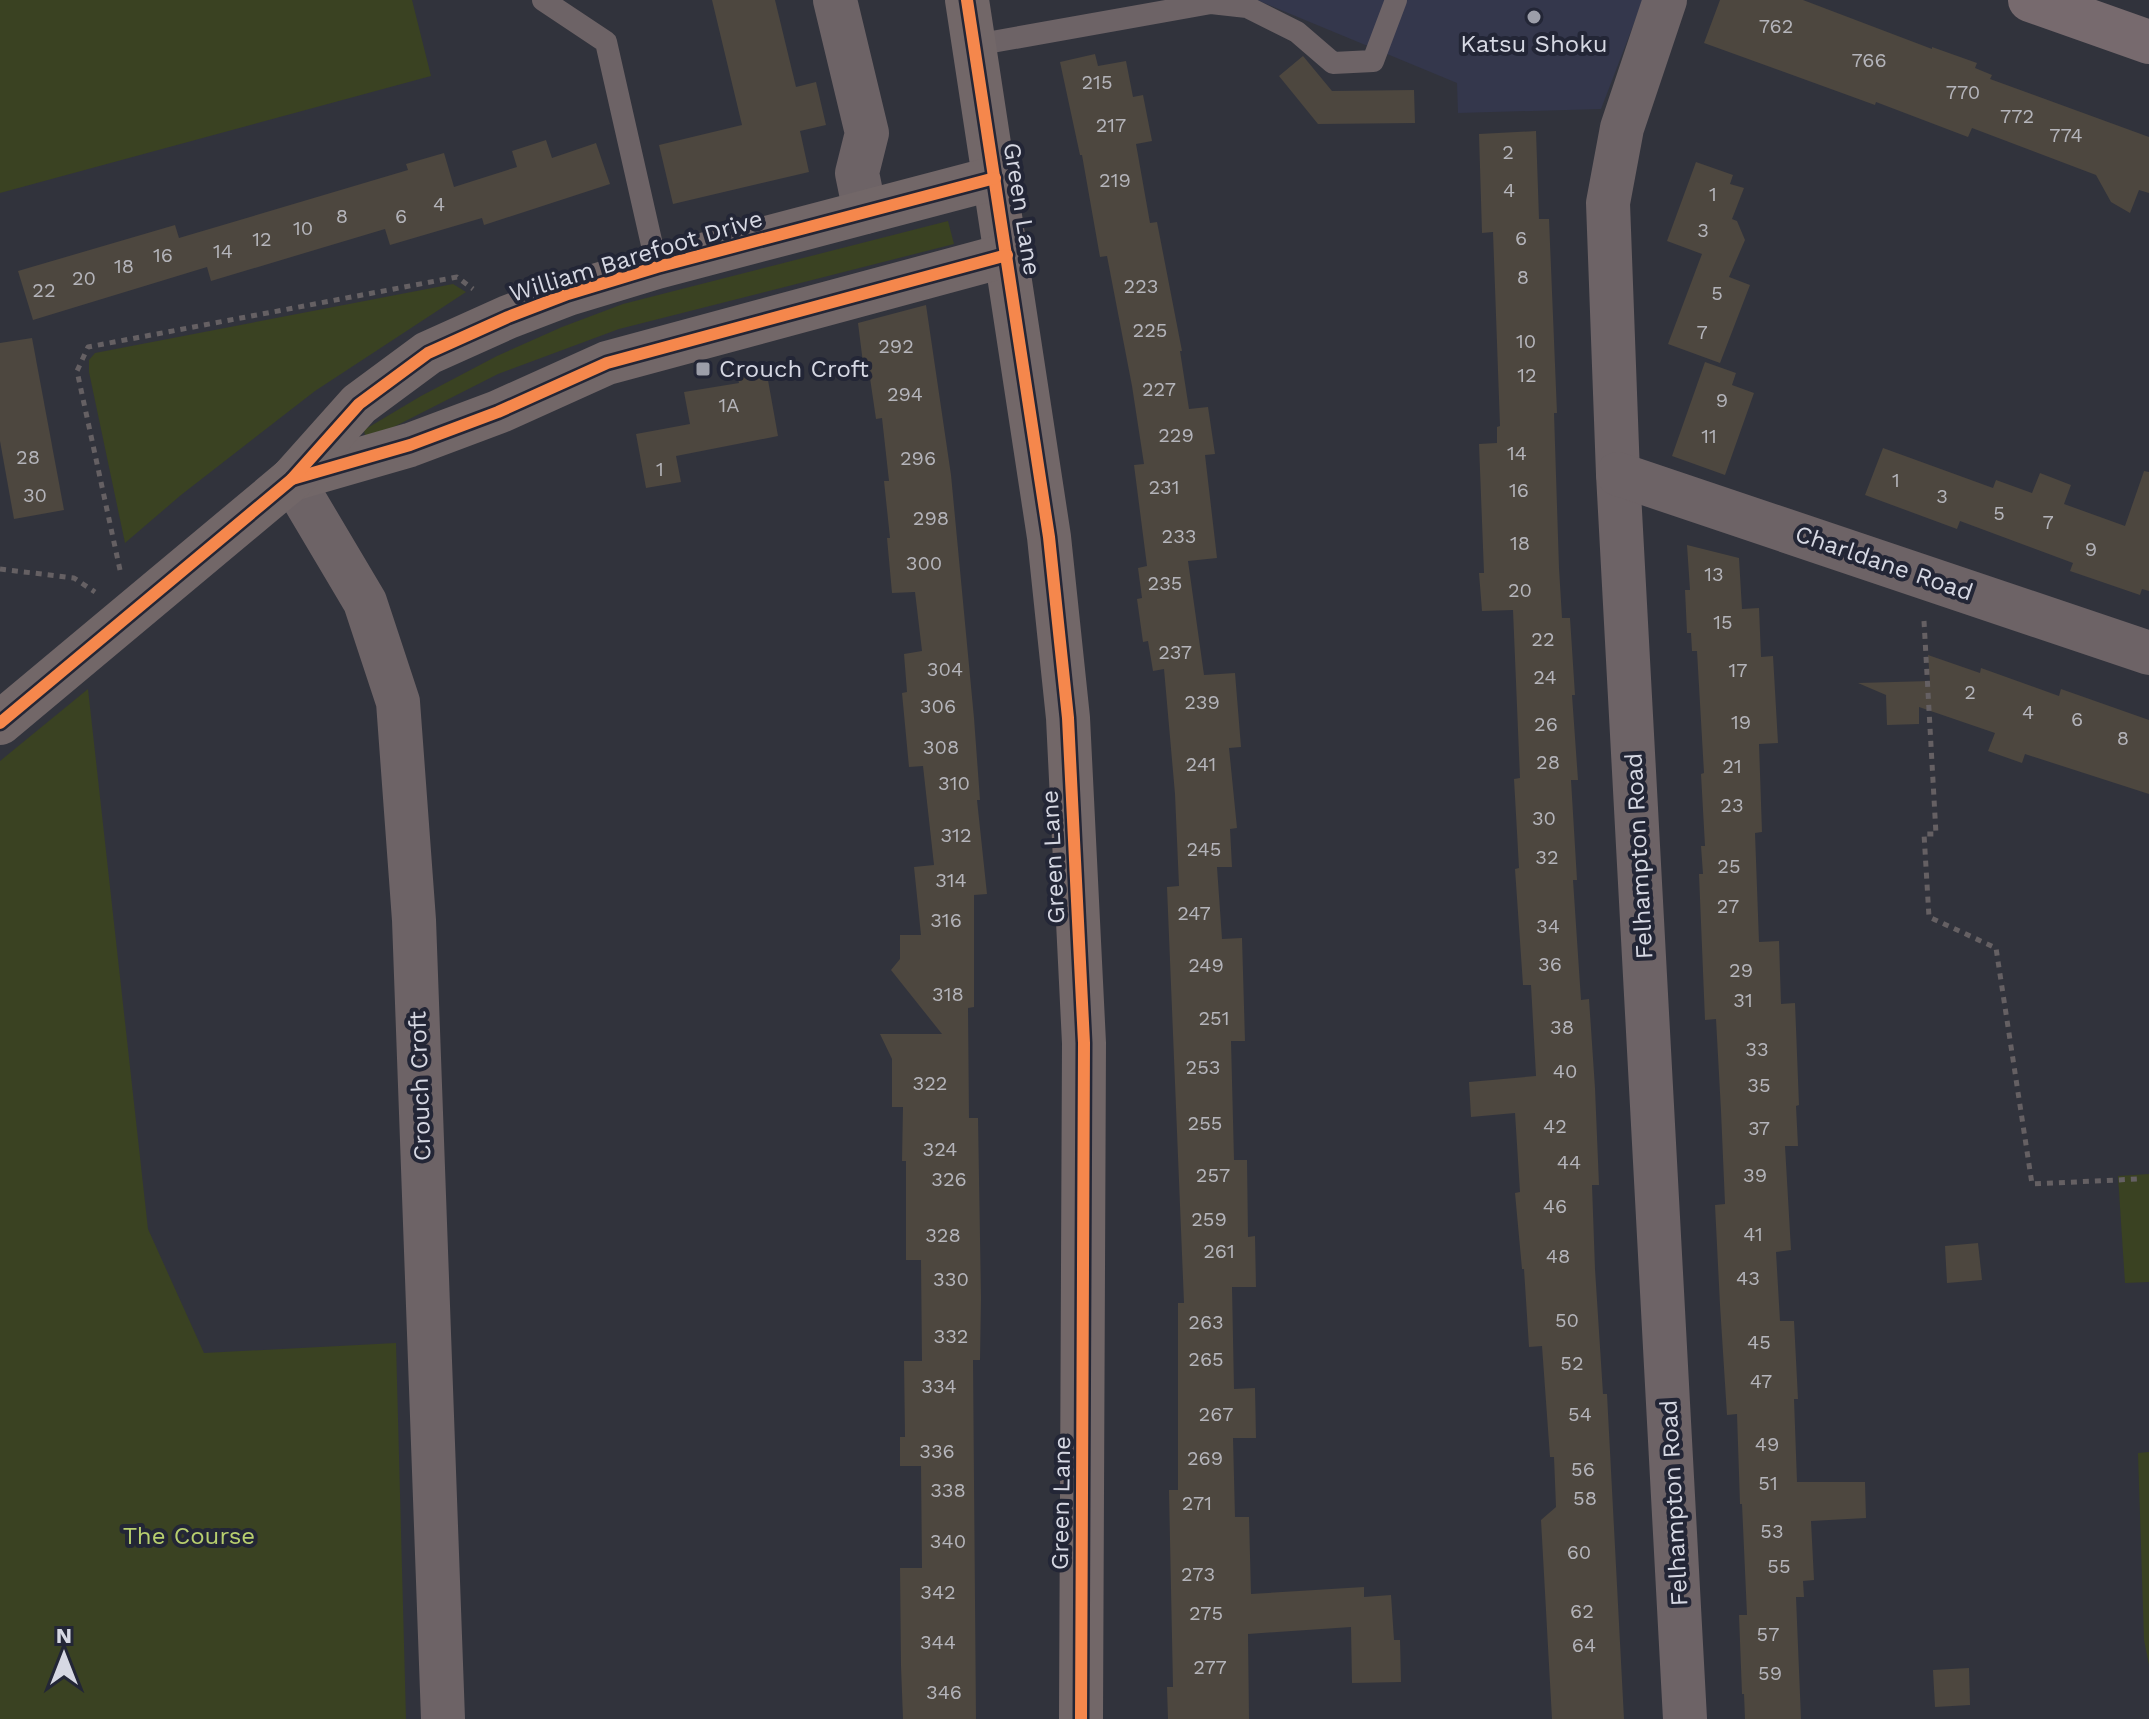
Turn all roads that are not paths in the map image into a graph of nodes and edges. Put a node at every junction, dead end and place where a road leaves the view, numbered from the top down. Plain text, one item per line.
1 (543, 0) edge
2 (835, 0) edge
3 (967, 0) edge
4 (1396, 0) edge
5 (1665, 0) edge
6 (2030, 0) edge
7 (2149, 42) edge
8 (975, 45) junction
9 (995, 178) junction
10 (865, 212) junction
11 (1007, 255) junction
12 (657, 267) junction
13 (1618, 474) junction
14 (292, 479) junction
15 (2149, 653) edge
16 (0, 723) edge
17 (443, 1719) edge
18 (1081, 1719) edge
19 (1685, 1719) edge

1 - 12 lane
2 - 10 street
3 - 8 street, Green Lane
4 - 8 lane
5 - 13 street, Felhampton Road
6 - 7 highway
8 - 9 street, Green Lane
9 - 10 street, William Barefoot Drive
9 - 11 street, Green Lane
10 - 12 street, William Barefoot Drive
11 - 14 street, William Barefoot Drive
11 - 18 street, Green Lane
12 - 14 street, William Barefoot Drive
13 - 15 street, Charldane Road
13 - 19 street, Felhampton Road
14 - 16 street, William Barefoot Drive
14 - 17 street, Crouch Croft

